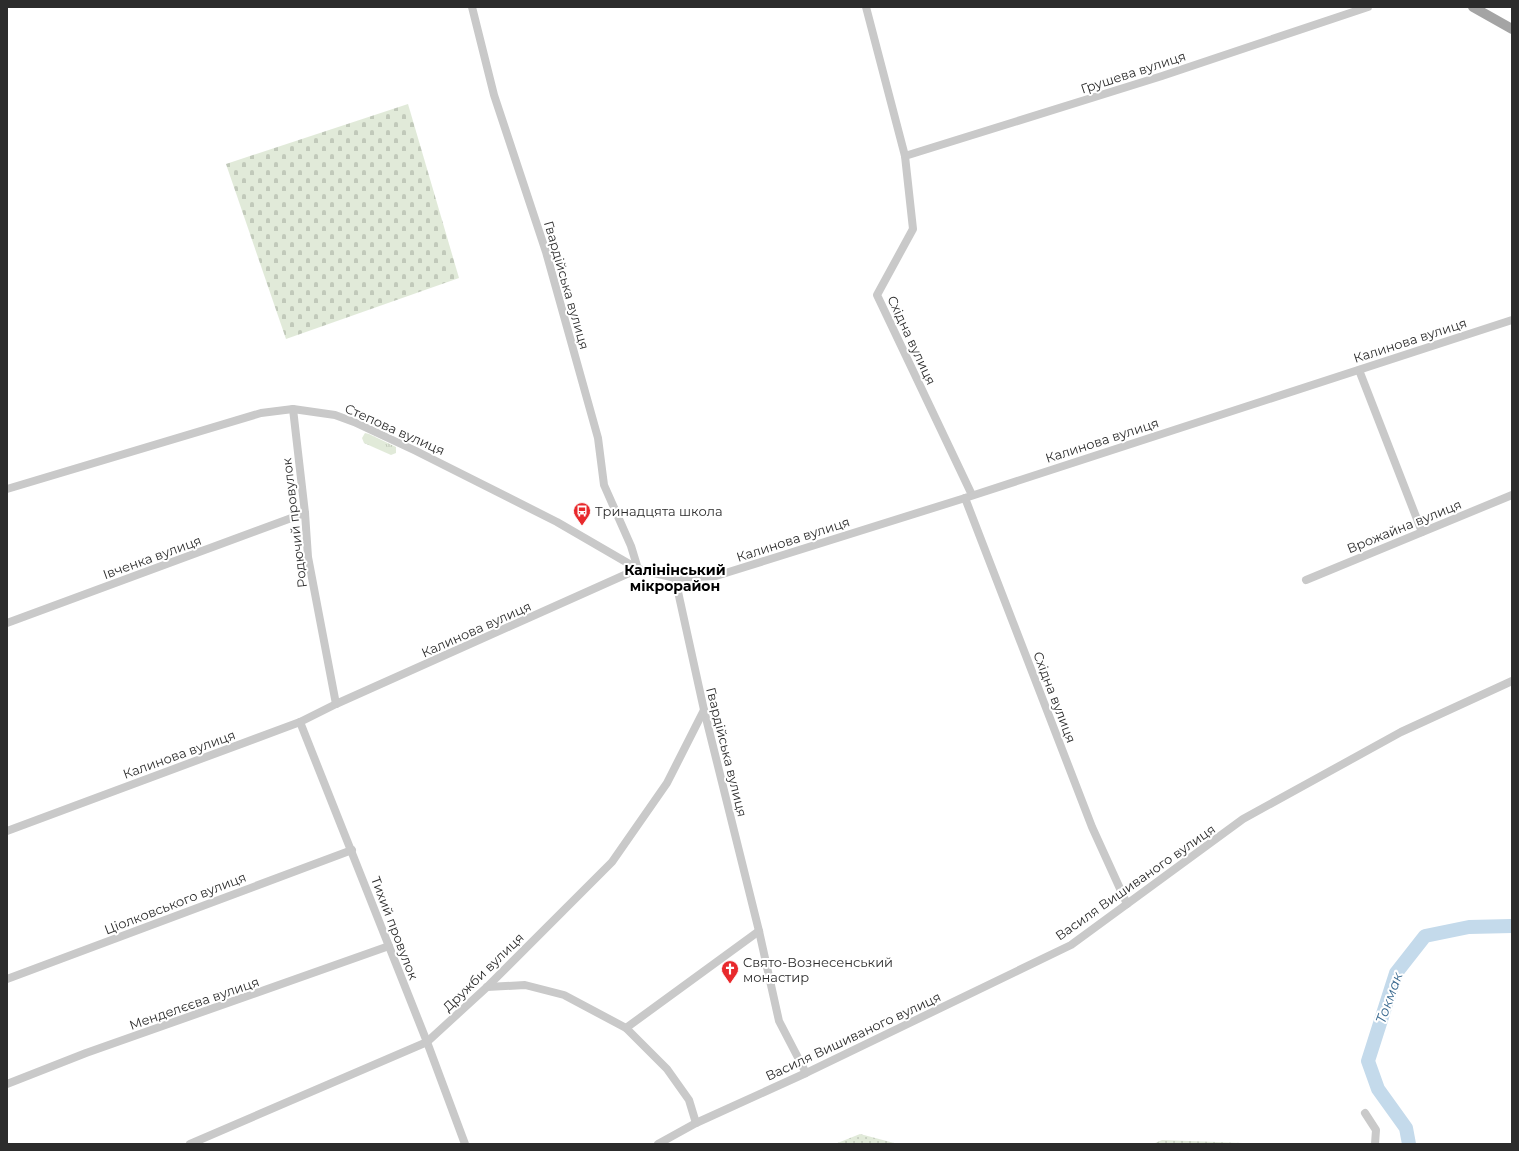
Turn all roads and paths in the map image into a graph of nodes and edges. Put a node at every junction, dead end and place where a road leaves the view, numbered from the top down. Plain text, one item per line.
1 (472, 7) edge
2 (866, 7) edge
3 (1368, 7) edge
4 (1473, 7) edge
5 (1512, 29) edge
6 (905, 156) junction
7 (1512, 320) edge
8 (1359, 370) junction
9 (293, 409) junction
10 (7, 489) edge
11 (1512, 495) edge
12 (968, 496) junction
13 (305, 513) junction
14 (1422, 532) junction
15 (638, 569) junction
16 (675, 578) junction
17 (1306, 580) dead end
18 (7, 623) edge
19 (1512, 681) edge
20 (336, 704) junction
21 (704, 710) junction
22 (300, 722) junction
23 (7, 831) edge
24 (352, 850) junction
25 (1127, 904) junction
26 (759, 931) junction
27 (389, 946) junction
28 (7, 979) edge
29 (487, 987) junction
30 (626, 1028) junction
31 (427, 1042) junction
32 (806, 1073) junction
33 (7, 1084) edge
34 (1365, 1113) dead end
35 (696, 1123) junction
36 (190, 1144) edge
37 (465, 1144) edge
38 (658, 1144) edge
39 (1375, 1144) edge

1 - 15 street, Гвардійська вулиця
2 - 6 street, Східна вулиця
3 - 6 street, Грушева вулиця
4 - 5 main road
6 - 12 street, Східна вулиця
7 - 8 street, Калинова вулиця
8 - 12 street, Калинова вулиця
8 - 14 street
9 - 10 street, Степова вулиця
9 - 13 street, Родючий провулок
9 - 15 street, Степова вулиця
11 - 14 street, Врожайна вулиця
12 - 16 street, Калинова вулиця
12 - 25 street, Східна вулиця
13 - 18 street, Івченка вулиця
13 - 20 street, Родючий провулок
14 - 17 street, Врожайна вулиця
15 - 16 street, Калинова вулиця
15 - 20 street, Калинова вулиця
16 - 21 street, Гвардійська вулиця
19 - 25 street, Василя Вишиваного вулиця
20 - 22 street, Калинова вулиця
21 - 26 street, Гвардійська вулиця
21 - 29 street, Дружби вулиця
22 - 23 street, Калинова вулиця
22 - 24 street, Тихий провулок
24 - 27 street, Тихий провулок
24 - 28 street, Ціолковського вулиця
25 - 32 street, Василя Вишиваного вулиця
26 - 30 street
26 - 32 street, Гвардійська вулиця
27 - 31 street, Тихий провулок
27 - 33 street, Менделєєва вулиця
29 - 30 street
29 - 31 street, Дружби вулиця
30 - 35 street
31 - 36 street, Дружби вулиця
31 - 37 street, Тихий провулок
32 - 35 street, Василя Вишиваного вулиця
34 - 39 street
35 - 38 street, Василя Вишиваного вулиця

